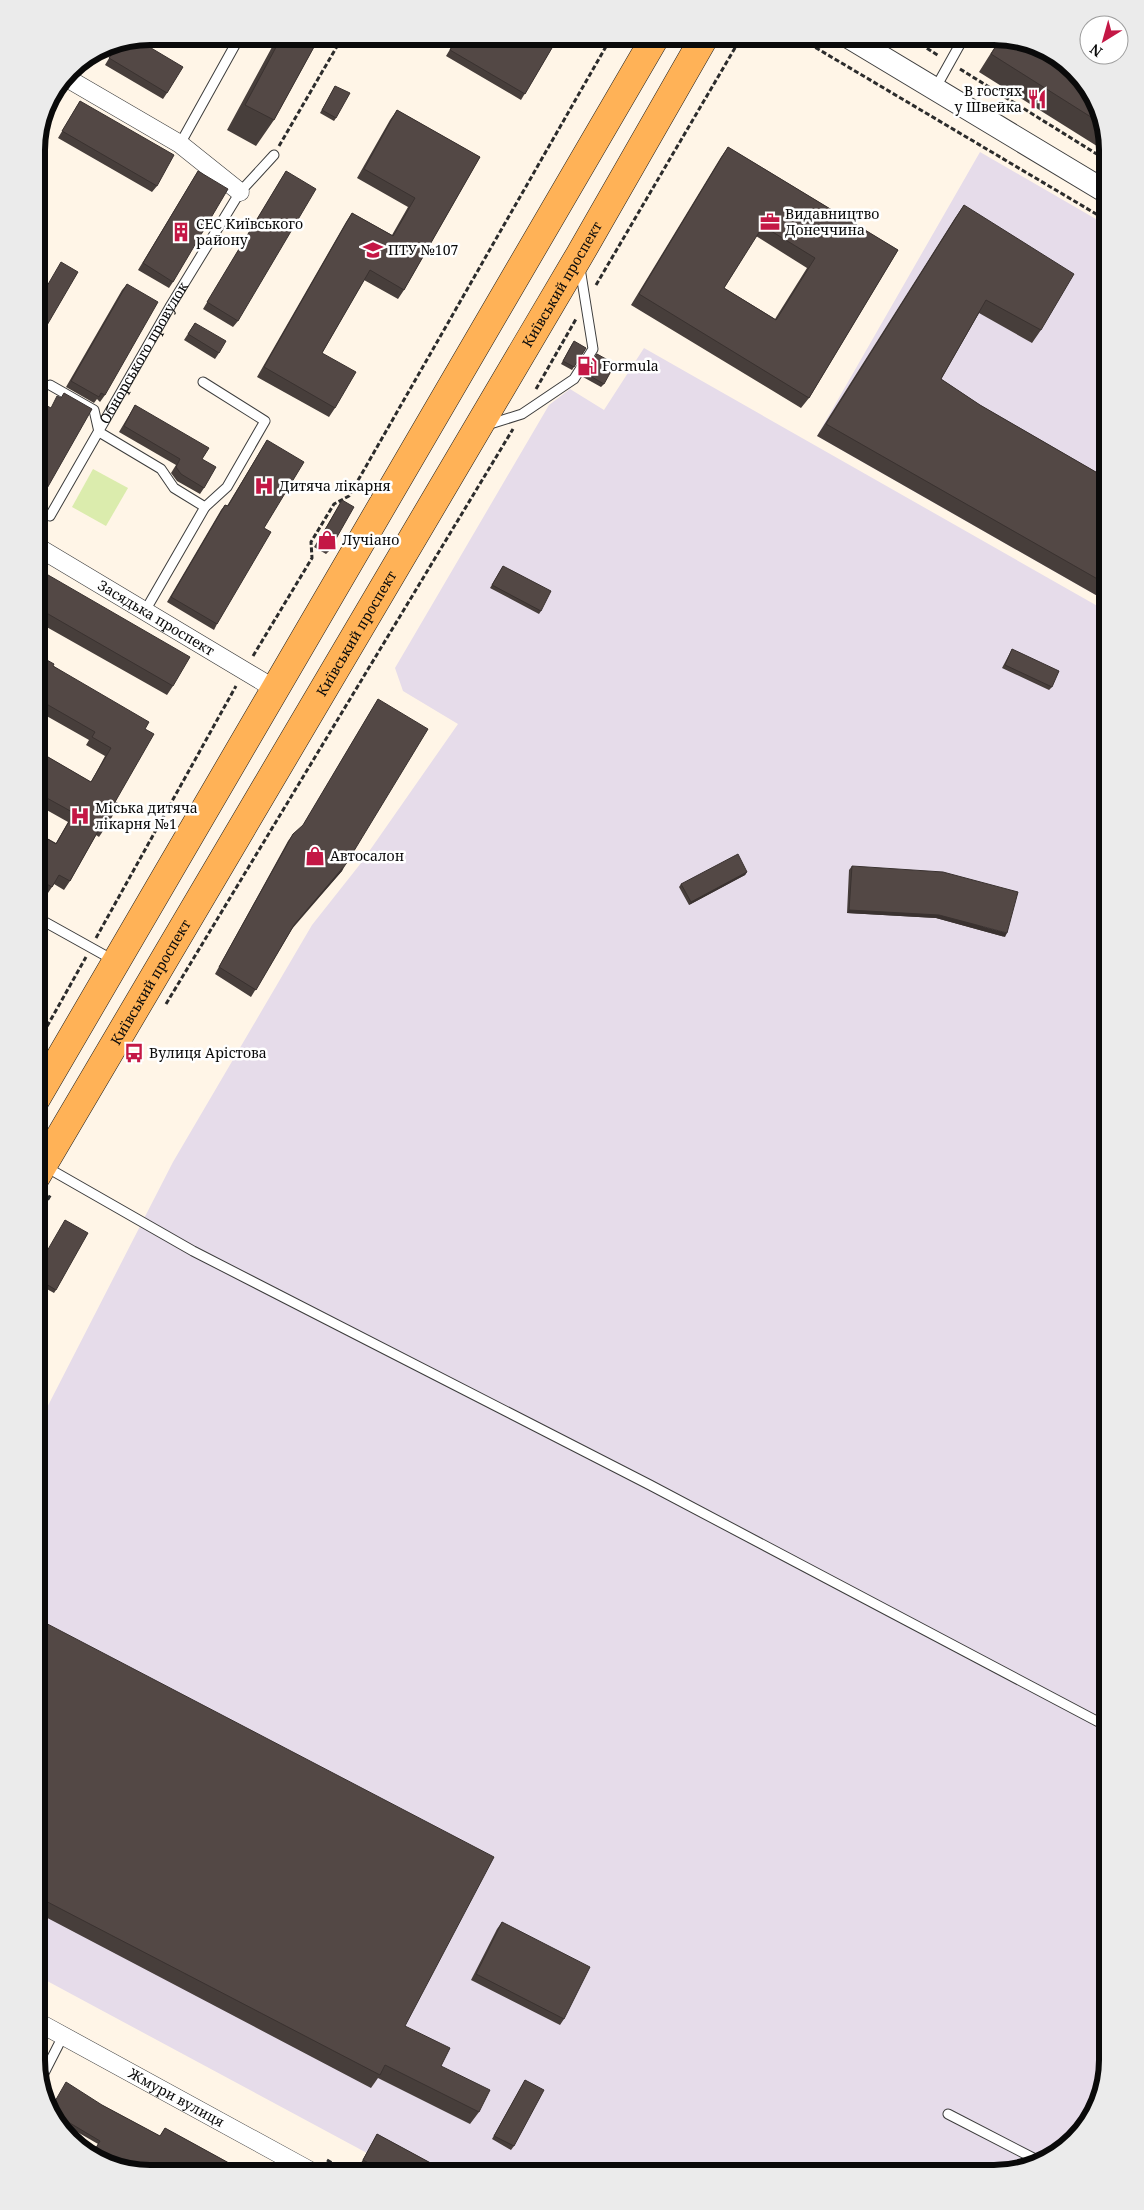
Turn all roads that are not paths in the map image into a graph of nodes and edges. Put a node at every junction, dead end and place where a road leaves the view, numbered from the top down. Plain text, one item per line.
1 (235, 45) edge
2 (651, 45) edge
3 (700, 45) edge
4 (877, 45) edge
5 (959, 45) edge
6 (71, 81) edge
7 (935, 89) junction
8 (180, 144) junction
9 (274, 155) road end
10 (1099, 188) edge
11 (240, 192) junction
12 (579, 256) junction
13 (203, 382) dead end
14 (50, 385) dead end
15 (478, 428) junction
16 (98, 432) junction
17 (205, 507) junction
18 (50, 516) dead end
19 (45, 551) edge
20 (145, 611) junction
21 (275, 689) junction
22 (45, 922) edge
23 (117, 962) junction
24 (45, 1084) edge
25 (45, 1091) edge
26 (82, 1100) junction
27 (45, 1177) edge
28 (45, 1179) edge
29 (1099, 1722) edge
30 (45, 2026) edge
31 (64, 2036) junction
32 (46, 2070) edge
33 (948, 2114) dead end
34 (1032, 2158) edge
35 (300, 2165) edge

1 - 8 lane
2 - 21 main road
3 - 12 main road, Київський проспект
4 - 7 street
5 - 7 lane
6 - 8 street
7 - 10 street
8 - 11 street
9 - 11 lane, Обнорського провулок
11 - 16 lane, Обнорського провулок
12 - 15 main road, Київський проспект
12 - 15 lane
13 - 17 lane
14 - 16 lane
15 - 26 main road, Київський проспект
16 - 17 lane
16 - 18 lane, Обнорського провулок
17 - 20 lane
19 - 20 street, Засядька проспект
20 - 21 street, Засядька проспект
21 - 23 main road
22 - 23 lane
23 - 24 main road
25 - 26 main road
26 - 27 main road, Київський проспект
28 - 29 lane
30 - 31 street, Жмури вулиця
31 - 32 lane
31 - 35 street, Жмури вулиця
33 - 34 lane

